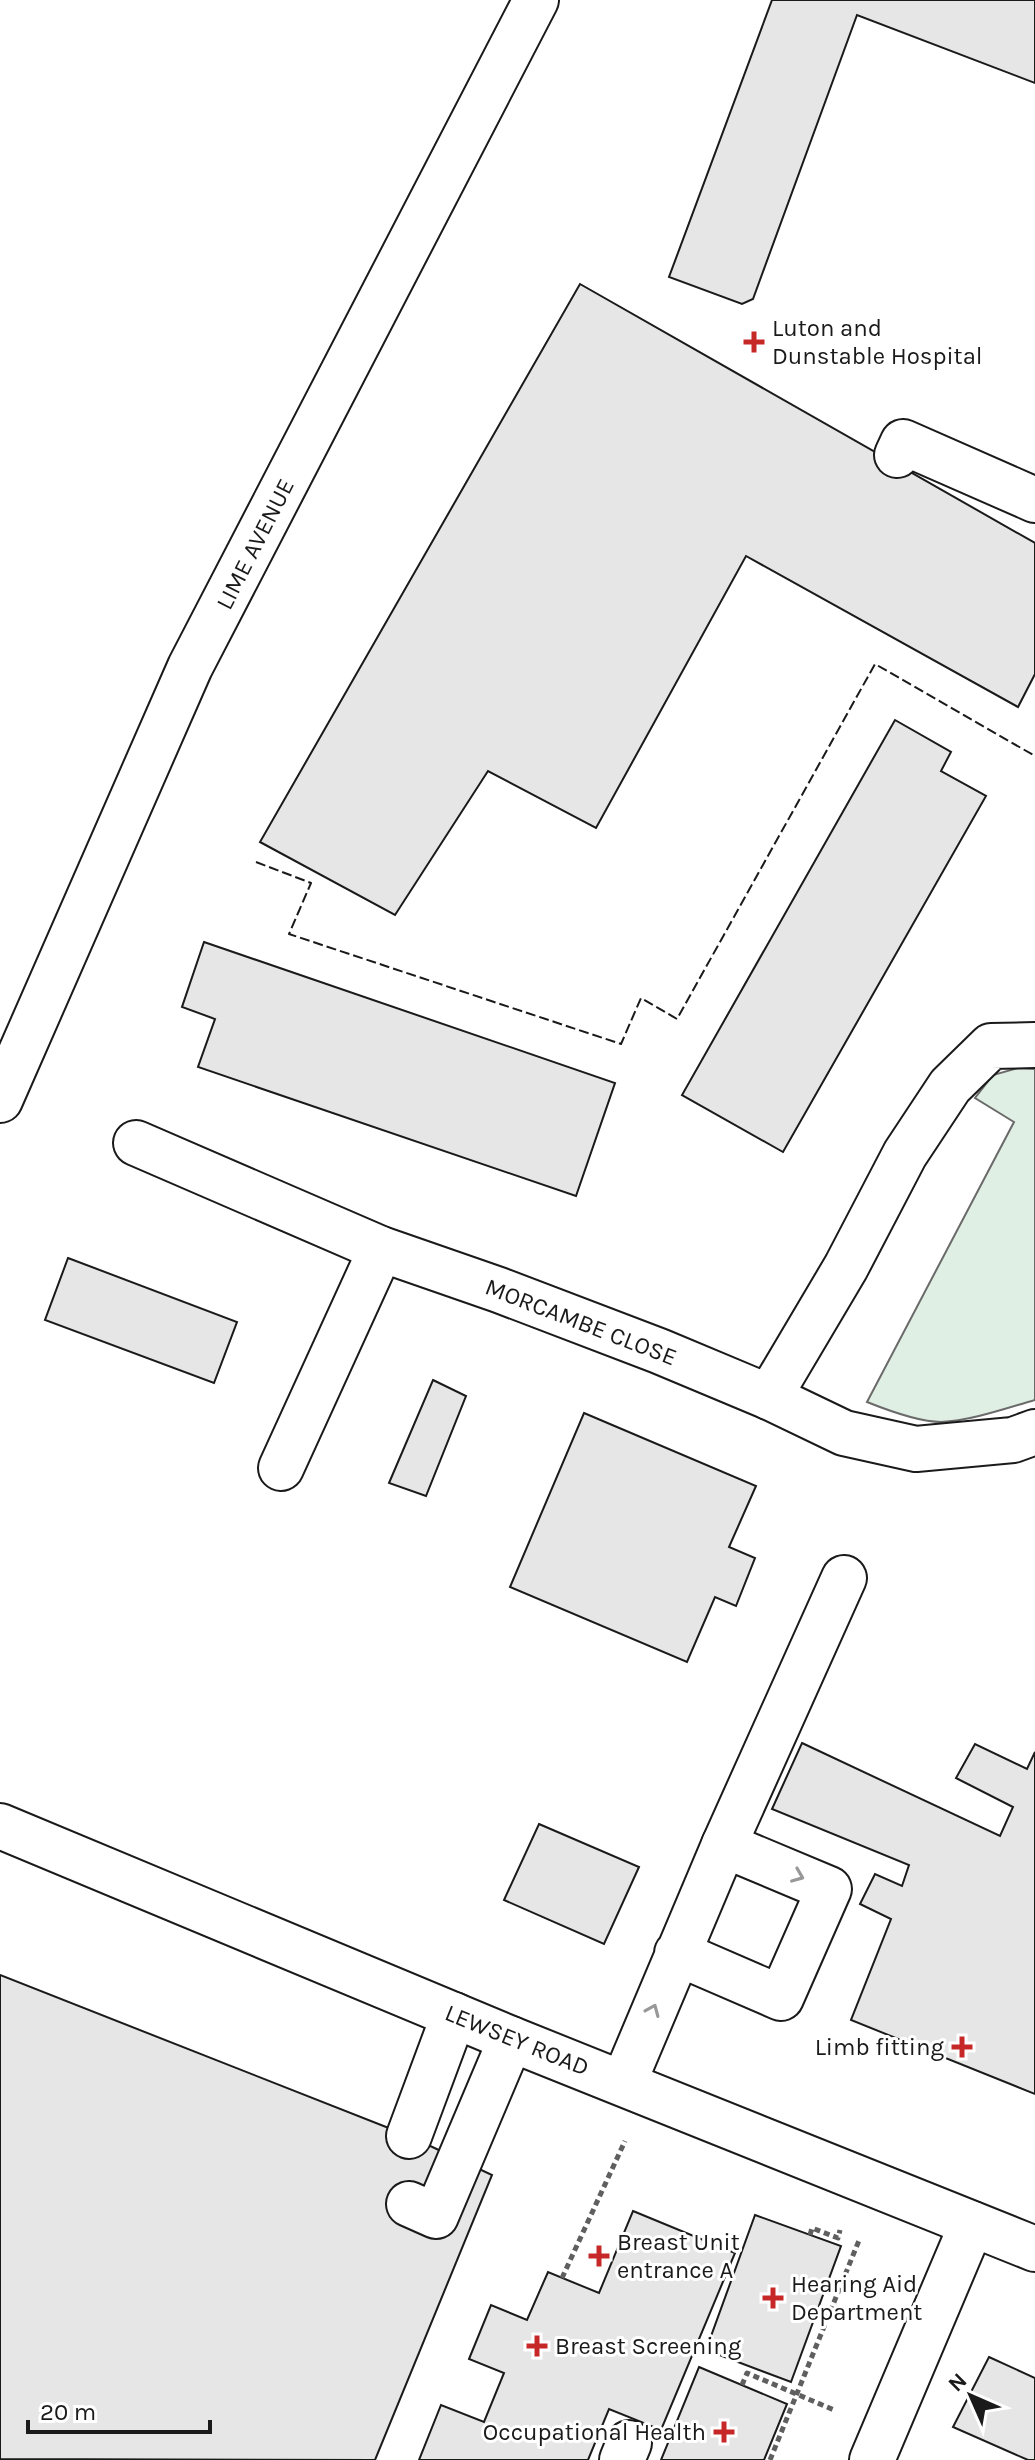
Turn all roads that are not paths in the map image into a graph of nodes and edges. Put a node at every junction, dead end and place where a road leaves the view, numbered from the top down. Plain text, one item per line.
1 (536, 0) edge
2 (897, 455) dead end
3 (1035, 500) edge
4 (1035, 1045) edge
5 (9, 1054) edge
6 (0, 1100) edge
7 (136, 1143) dead end
8 (381, 1249) junction
9 (769, 1397) junction
10 (1035, 1432) edge
11 (281, 1468) dead end
12 (844, 1578) dead end
13 (0, 1826) edge
14 (724, 1845) junction
15 (677, 1953) junction
16 (454, 2015) junction
17 (511, 2039) junction
18 (624, 2082) junction
19 (409, 2136) dead end
20 (409, 2204) dead end
21 (972, 2224) junction
22 (1035, 2249) edge
23 (878, 2445) edge

1 - 5 street, LIME AVENUE
2 - 3 street
4 - 9 street
5 - 6 street, LIME AVENUE
7 - 8 street, MORCAMBE CLOSE
8 - 9 street, MORCAMBE CLOSE
8 - 11 street
9 - 10 street, MORCAMBE CLOSE
12 - 14 street
13 - 16 street, LEWSEY ROAD
14 - 15 street
14 -> 15 street
18 -> 15 street
16 - 17 street, LEWSEY ROAD
16 - 19 street
17 - 18 street, LEWSEY ROAD
17 - 20 street
18 - 21 street, LEWSEY ROAD
21 - 22 street, LEWSEY ROAD
21 - 23 street

